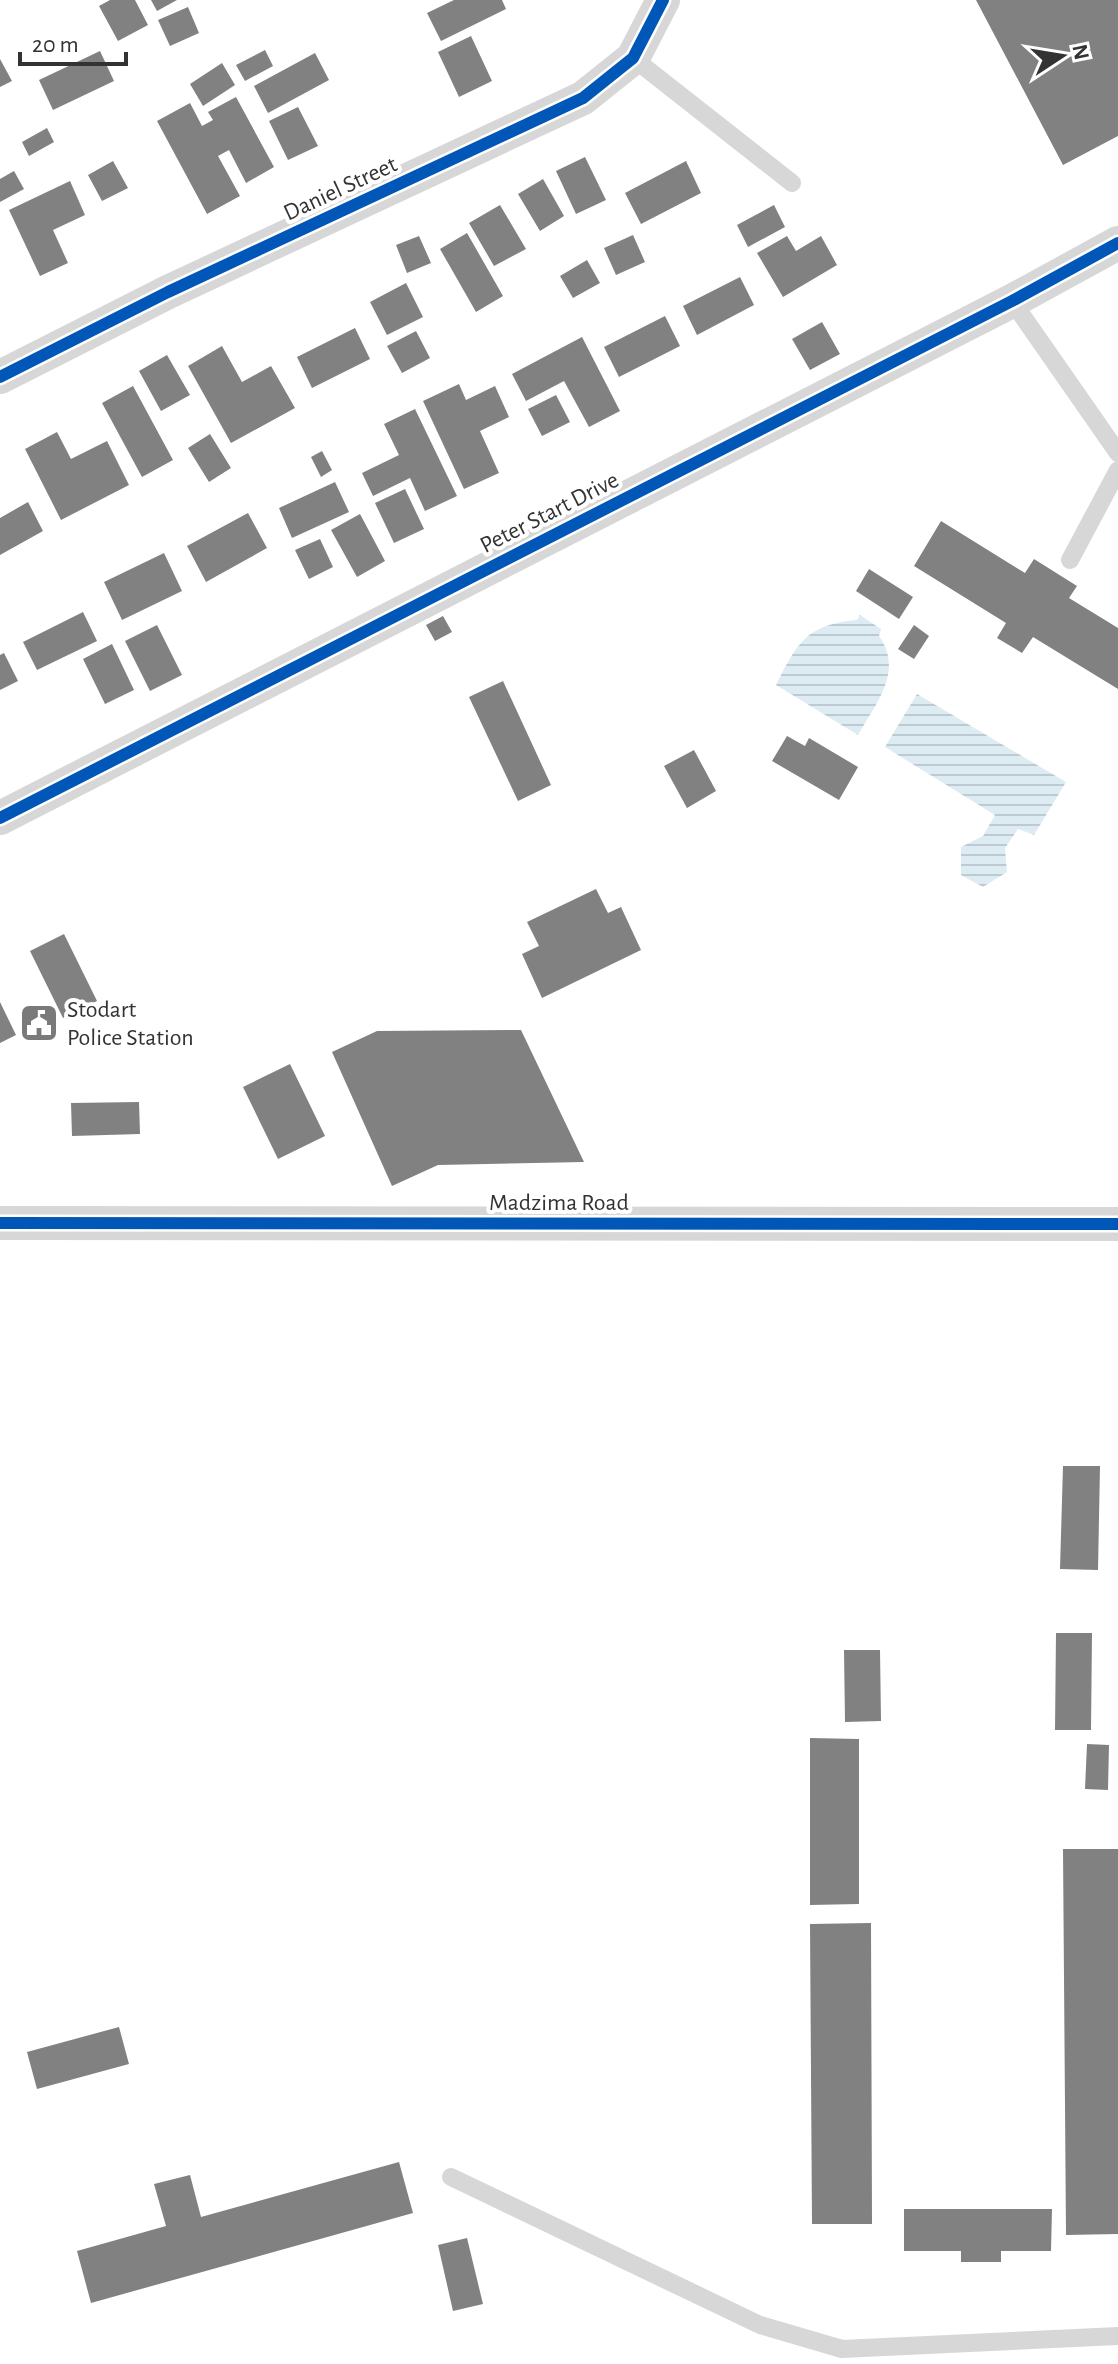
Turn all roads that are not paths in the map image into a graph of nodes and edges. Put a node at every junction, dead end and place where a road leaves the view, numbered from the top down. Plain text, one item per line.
1 (663, 0) edge
2 (633, 58) junction
3 (792, 183) dead end
4 (1118, 243) edge
5 (1012, 301) junction
6 (0, 377) edge
7 (1118, 453) edge
8 (1118, 470) edge
9 (1070, 560) dead end
10 (0, 818) edge
11 (0, 1223) edge
12 (1118, 1224) edge
13 (451, 2177) dead end
14 (1118, 2336) edge

1 - 2 street, Daniel Street
2 - 3 lane
2 - 6 street, Daniel Street
4 - 5 street, Peter Start Drive
5 - 7 lane
5 - 10 street, Peter Start Drive
8 - 9 lane
11 - 12 street, Madzima Road
13 - 14 lane

